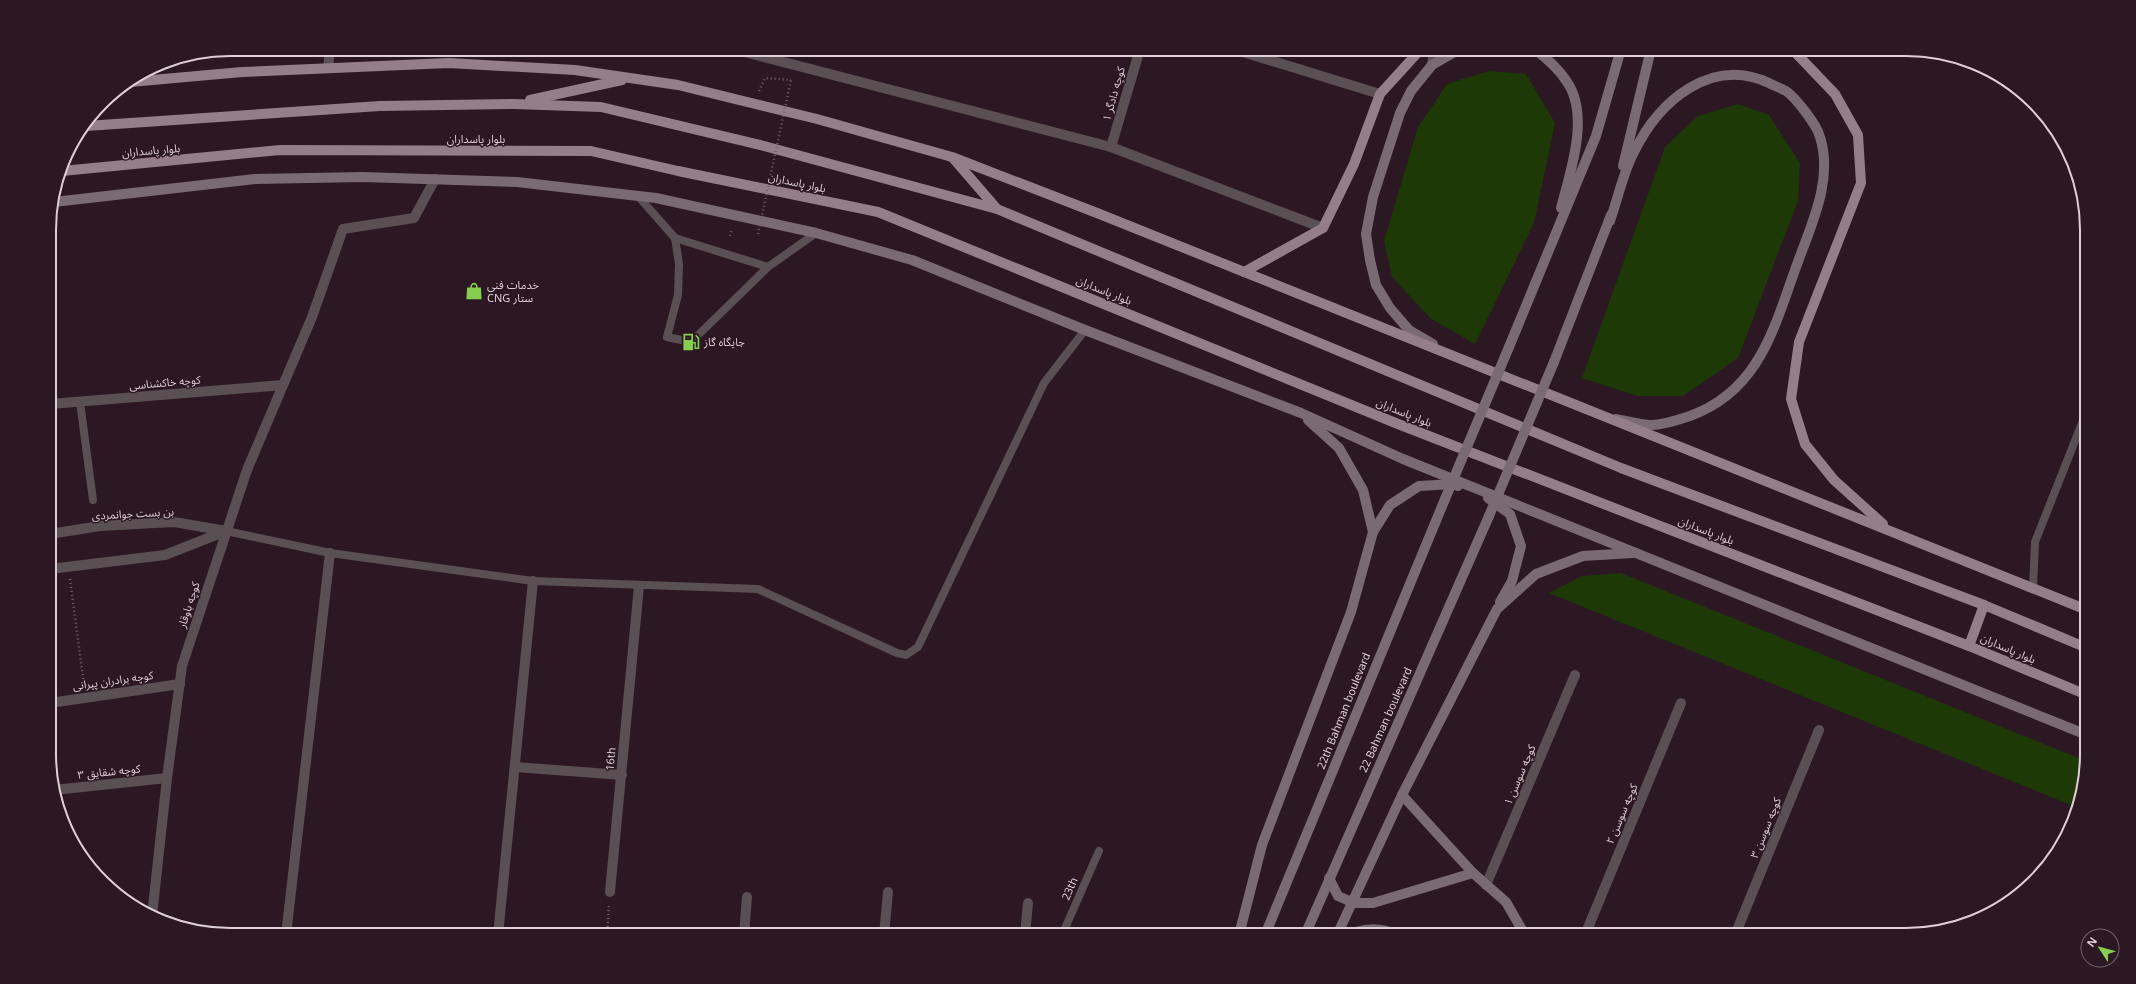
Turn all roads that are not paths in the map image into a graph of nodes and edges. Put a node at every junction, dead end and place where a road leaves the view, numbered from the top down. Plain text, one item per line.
1 (329, 56) edge
2 (760, 56) edge
3 (1138, 56) edge
4 (1256, 56) edge
5 (1415, 56) edge
6 (1433, 56) edge
7 (1448, 56) edge
8 (1543, 56) edge
9 (1619, 56) edge
10 (1649, 56) edge
11 (1799, 56) edge
12 (1432, 66) junction
13 (328, 68) junction
14 (628, 79) junction
15 (140, 81) edge
16 (1380, 94) junction
17 (514, 104) junction
18 (91, 126) edge
19 (1111, 147) junction
20 (952, 157) junction
21 (66, 171) edge
22 (435, 179) junction
23 (638, 196) junction
24 (58, 202) edge
25 (997, 210) junction
26 (1610, 221) junction
27 (1323, 228) junction
28 (816, 233) junction
29 (675, 238) junction
30 (1554, 240) junction
31 (768, 267) junction
32 (1244, 272) junction
33 (1085, 330) junction
34 (1448, 353) junction
35 (283, 384) junction
36 (80, 402) junction
37 (56, 404) edge
38 (1301, 413) junction
39 (1611, 418) junction
40 (2080, 428) edge
41 (93, 500) dead end
42 (1889, 530) junction
43 (226, 531) junction
44 (1373, 532) junction
45 (56, 533) edge
46 (330, 552) junction
47 (1637, 553) junction
48 (56, 568) edge
49 (533, 581) junction
50 (639, 586) junction
51 (2034, 588) junction
52 (1984, 605) junction
53 (2080, 607) edge
54 (1497, 609) junction
55 (2080, 645) edge
56 (1969, 646) junction
57 (1575, 675) dead end
58 (180, 684) junction
59 (2080, 692) edge
60 (56, 702) edge
61 (1681, 703) dead end
62 (1819, 730) dead end
63 (2080, 732) edge
64 (514, 767) junction
65 (622, 775) junction
66 (167, 778) junction
67 (59, 789) edge
68 (1402, 795) junction
69 (1099, 851) dead end
70 (1473, 873) junction
71 (1329, 878) junction
72 (1486, 884) junction
73 (610, 892) road end
74 (888, 892) dead end
75 (747, 897) dead end
76 (1028, 903) dead end
77 (1354, 903) junction
78 (153, 910) edge
79 (287, 928) edge
80 (499, 928) edge
81 (745, 928) edge
82 (885, 928) edge
83 (1026, 928) edge
84 (1065, 928) edge
85 (1242, 928) edge
86 (1268, 928) edge
87 (1308, 928) edge
88 (1341, 928) edge
89 (1521, 928) edge
90 (1588, 928) edge
91 (1738, 928) edge

1 - 13 street
2 - 19 street
3 - 19 street, کوچه دادگر ۱
4 - 16 street
5 - 16 main road
6 - 12 street
7 - 12 main road
8 - 30 main road
9 - 30 main road
10 - 26 main road
11 - 42 main road
12 - 34 main road
13 - 14 main road
13 - 15 main road
14 - 17 main road
14 - 20 main road
16 - 27 main road
17 - 18 main road
17 - 25 main road
19 - 27 street
20 - 25 main road
20 - 32 main road
21 - 56 main road, بلوار پاسداران
22 - 23 main road
22 - 24 main road
22 - 35 street, کوچه باوقار
23 - 28 main road
23 - 29 lane
25 - 52 main road
26 - 39 main road
26 - 71 main road, 22 Bahman boulevard, bridge
27 - 32 main road
28 - 31 lane
28 - 33 main road
29 - 31 lane
29 - 31 lane
30 - 86 main road, 22th Bahman boulevard, bridge
32 - 34 main road
33 - 38 main road
33 - 50 lane
34 - 39 main road
35 - 36 street, کوچه خاکشناسی
35 - 43 street, کوچه باوقار
36 - 37 street, کوچه خاکشناسی
36 - 41 lane
38 - 44 main road
38 - 47 main road
39 - 42 main road
40 - 51 lane
42 - 51 main road
43 - 45 street, بن بست جوانمردی
43 - 46 lane
43 - 48 street
43 - 58 street, کوچه باوقار
44 - 54 main road
44 - 85 main road
46 - 49 lane
46 - 79 street
47 - 54 main road
47 - 63 main road
49 - 50 lane
49 - 64 street
50 - 65 street, 16th
51 - 53 main road
52 - 55 main road
52 - 56 main road
54 - 68 main road
56 - 59 main road, بلوار پاسداران
57 - 72 street, کوچه سوسن ۱
58 - 60 street, کوچه برادران پیرانی
58 - 66 street, کوچه باوقار
61 - 90 street, کوچه سوسن ۲
62 - 91 street, کوچه سوسن ۳
64 - 65 street
64 - 80 street
65 - 73 street, 16th
66 - 67 street, کوچه شقایق ۳
66 - 78 street, کوچه باوقار
68 - 70 main road
68 - 77 main road
69 - 84 lane, 23th
70 - 72 main road
70 - 77 main road
71 - 77 main road
71 - 87 main road, 22 Bahman boulevard
72 - 89 main road
74 - 82 street
75 - 81 street
76 - 83 street
77 - 88 main road

